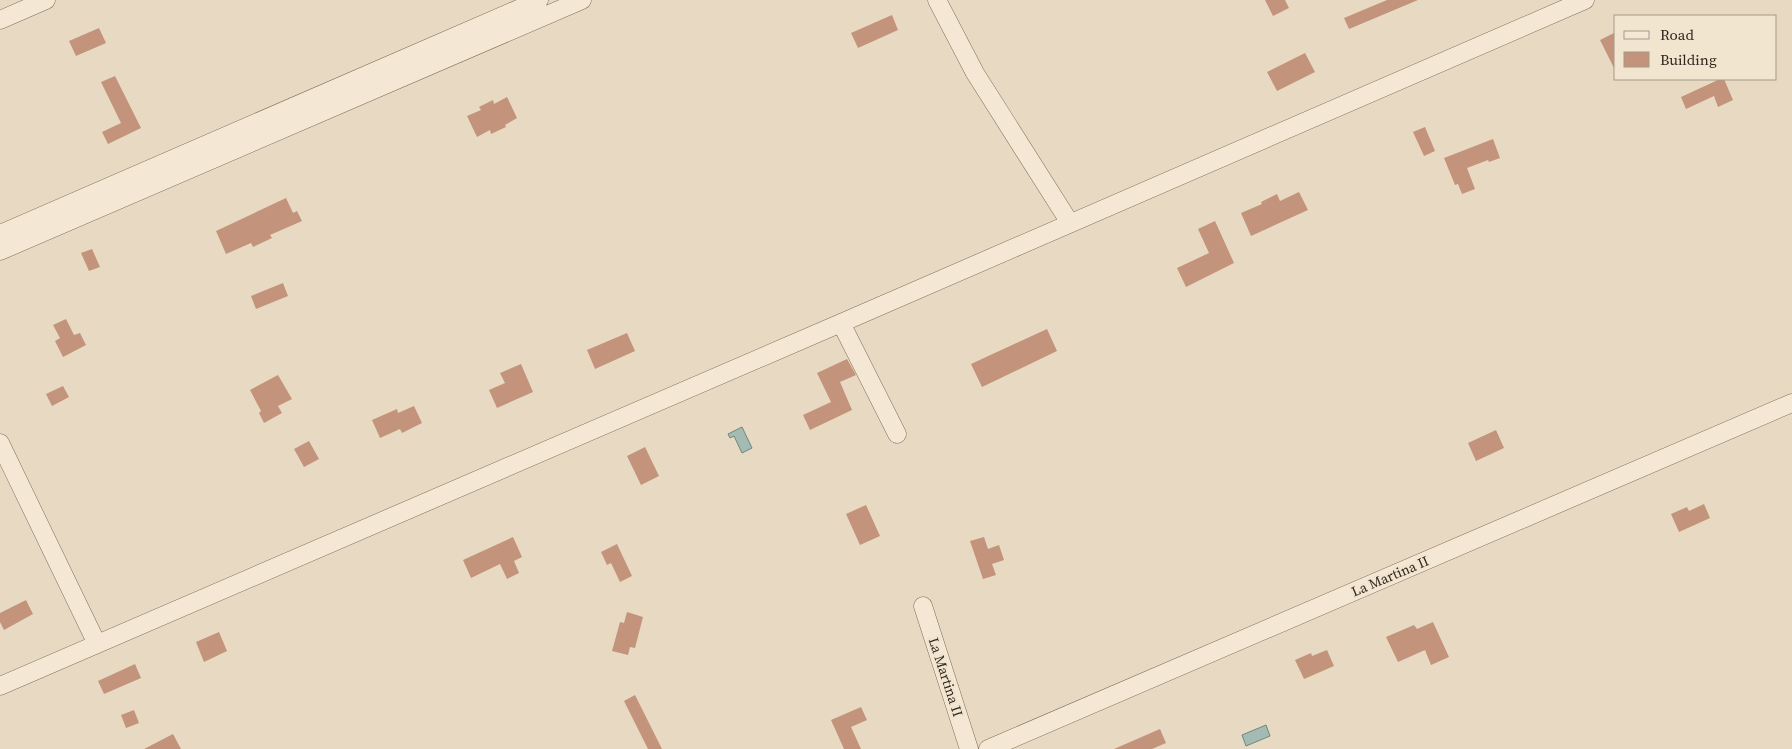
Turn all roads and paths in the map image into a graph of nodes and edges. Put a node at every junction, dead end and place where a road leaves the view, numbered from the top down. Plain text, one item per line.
1 (46, 0) edge
2 (539, 0) edge
3 (582, 0) edge
4 (937, 0) edge
5 (1584, 0) edge
6 (0, 20) edge
7 (1070, 223) junction
8 (0, 234) edge
9 (0, 251) edge
10 (842, 323) junction
11 (1792, 403) edge
12 (897, 434) dead end
13 (0, 443) edge
14 (923, 606) dead end
15 (97, 644) junction
16 (0, 686) edge
17 (969, 749) edge
18 (988, 749) edge

1 - 6 street
2 - 8 street
3 - 9 street
4 - 7 street
5 - 7 street
7 - 10 street
10 - 12 street
10 - 15 street
11 - 18 street, La Martina II
13 - 15 street
14 - 17 street, La Martina II
15 - 16 street

